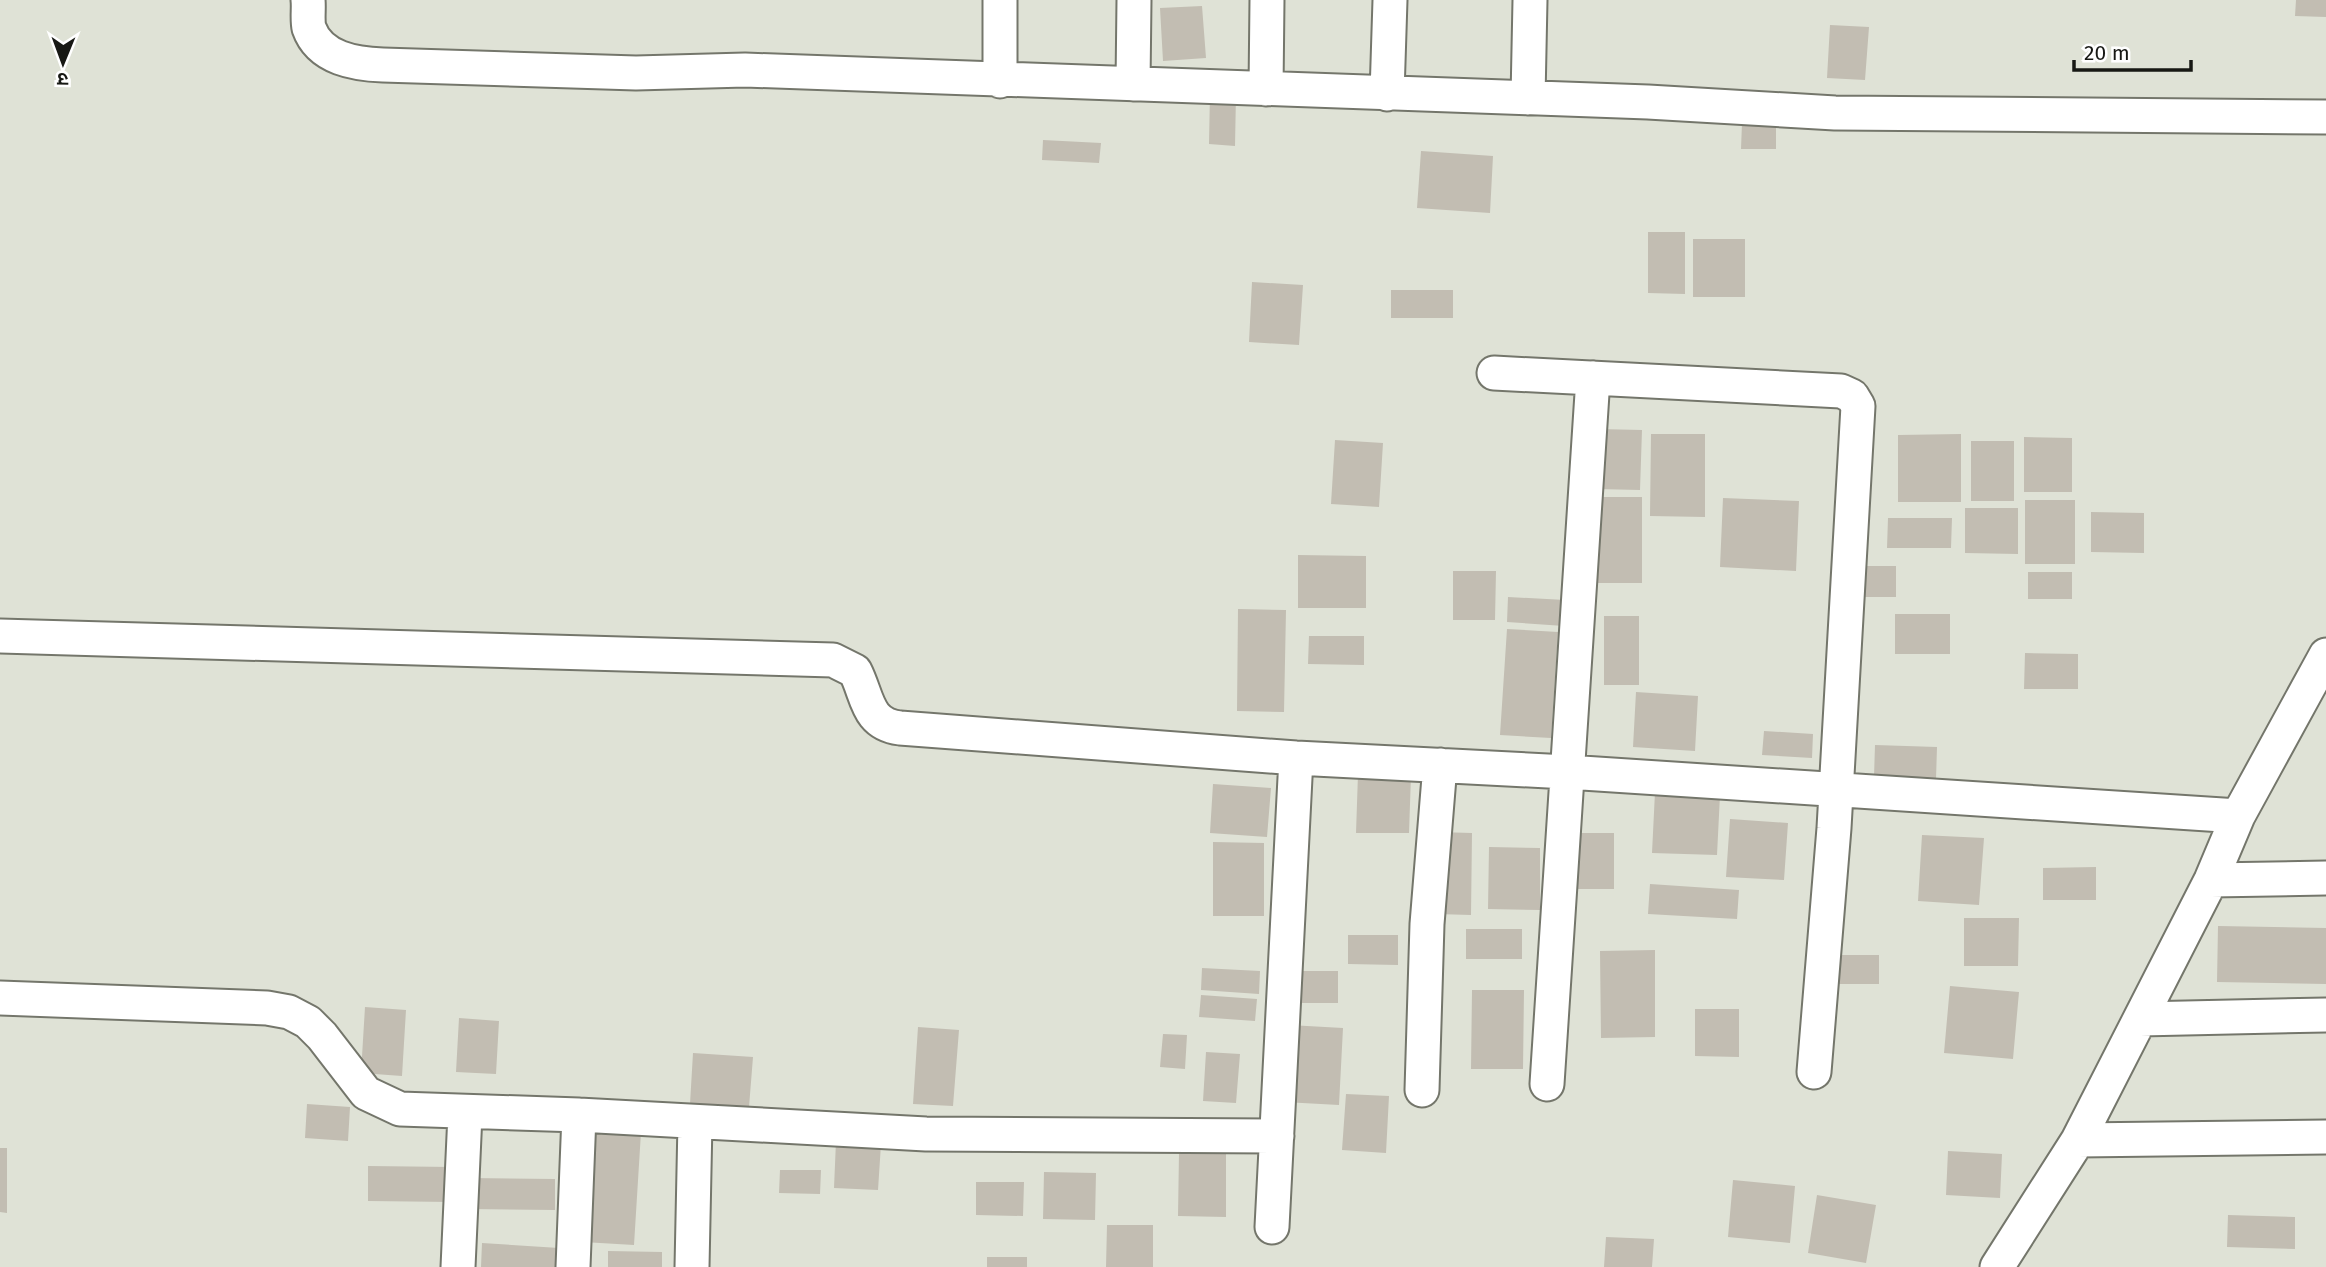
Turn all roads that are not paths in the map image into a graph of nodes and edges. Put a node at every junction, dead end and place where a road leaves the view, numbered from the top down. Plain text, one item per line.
1 (308, 0) edge
2 (1000, 0) edge
3 (1134, 0) edge
4 (1267, 0) edge
5 (1390, 0) edge
6 (1530, 0) edge
7 (1000, 81) junction
8 (1133, 84) junction
9 (1266, 89) junction
10 (1387, 94) junction
11 (1528, 98) junction
12 (2326, 117) edge
13 (1494, 373) dead end
14 (1593, 378) junction
15 (0, 636) edge
16 (2326, 655) edge
17 (1296, 758) junction
18 (1440, 765) junction
19 (1567, 772) junction
20 (1836, 790) junction
21 (2238, 816) junction
22 (2326, 878) edge
23 (2211, 880) junction
24 (0, 998) edge
25 (2326, 1015) edge
26 (2140, 1019) junction
27 (1814, 1072) dead end
28 (1547, 1084) dead end
29 (1422, 1090) dead end
30 (465, 1114) junction
31 (579, 1115) junction
32 (695, 1122) junction
33 (1277, 1136) junction
34 (2326, 1138) edge
35 (2078, 1140) junction
36 (1272, 1227) dead end
37 (458, 1267) edge
38 (573, 1267) edge
39 (692, 1267) edge
40 (1997, 1267) edge

1 - 7 street
2 - 7 street
3 - 8 street
4 - 9 street
5 - 10 street
6 - 11 street
7 - 8 street
8 - 9 street
9 - 10 street
10 - 11 street
11 - 12 street
13 - 14 street
14 - 19 street
14 - 20 street
15 - 17 street
16 - 21 street
17 - 18 street
17 - 33 street
18 - 19 street
18 - 29 street
19 - 20 street
19 - 28 street
20 - 21 street
20 - 27 street
21 - 23 street
22 - 23 street
23 - 26 street
24 - 30 street
25 - 26 street
26 - 35 street
30 - 31 street
30 - 37 street
31 - 32 street
31 - 38 street
32 - 33 street
32 - 39 street
33 - 36 street
34 - 35 street
35 - 40 street

